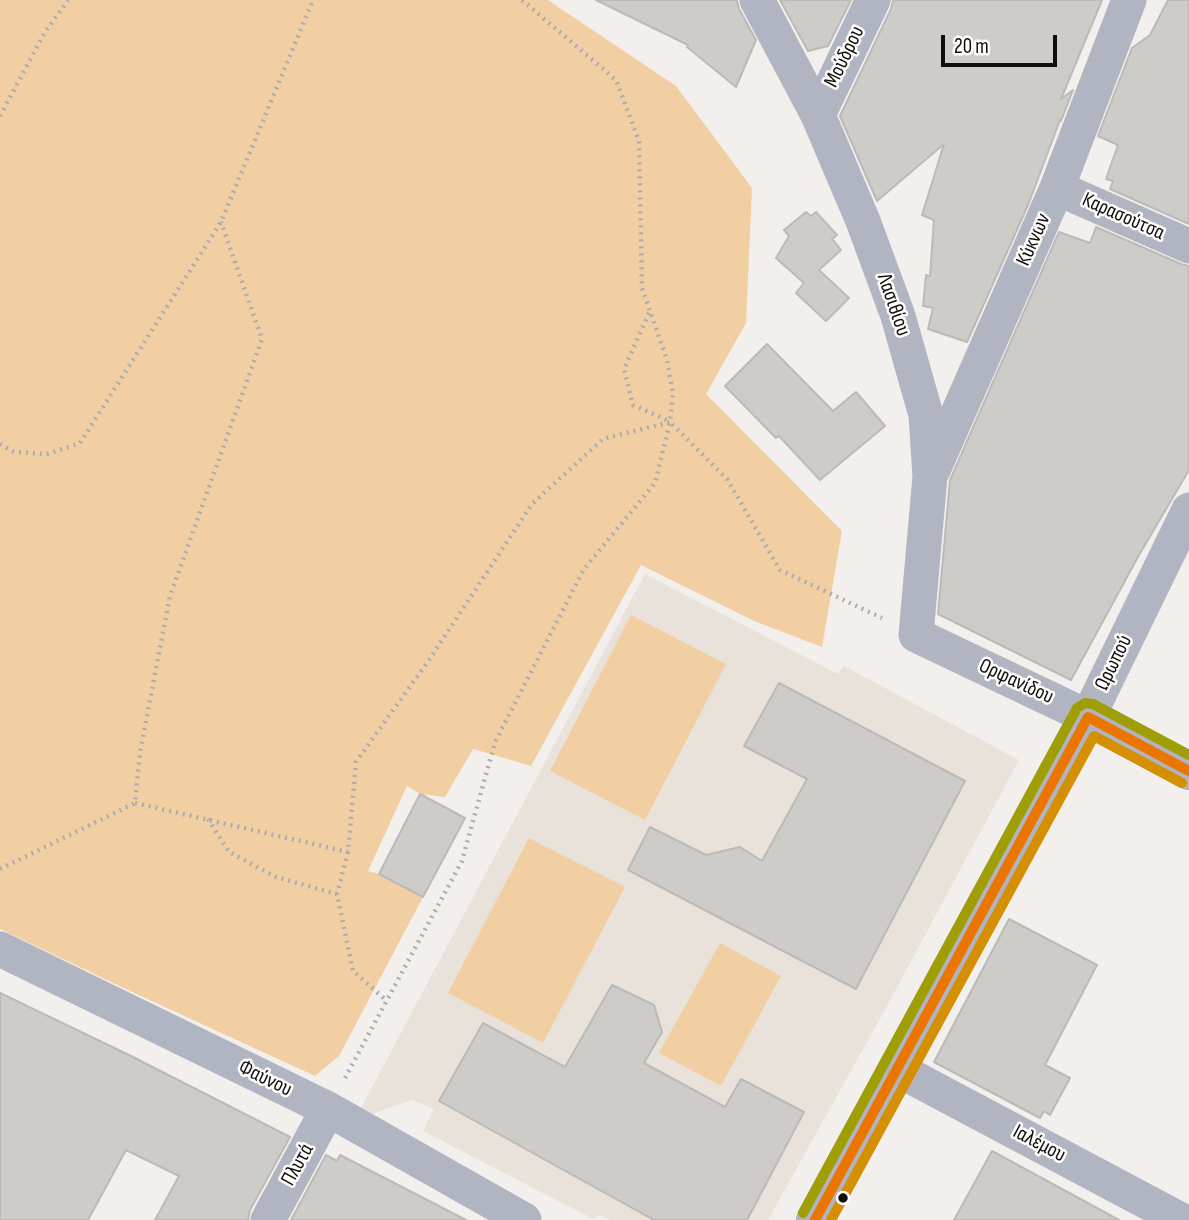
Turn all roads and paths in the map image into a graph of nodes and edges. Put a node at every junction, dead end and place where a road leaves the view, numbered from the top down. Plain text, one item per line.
1 (68, 0) edge
2 (313, 0) edge
3 (522, 0) edge
4 (757, 0) edge
5 (873, 0) edge
6 (1129, 0) edge
7 (818, 115) junction
8 (0, 116) edge
9 (1057, 188) junction
10 (221, 222) junction
11 (1189, 246) edge
12 (650, 311) junction
13 (670, 422) junction
14 (0, 444) edge
15 (930, 476) junction
16 (1189, 510) edge
17 (916, 635) junction
18 (1088, 717) junction
19 (1189, 771) edge
20 (135, 803) junction
21 (208, 819) junction
22 (348, 852) junction
23 (0, 869) edge
24 (337, 894) junction
25 (0, 949) edge
26 (387, 1001) junction
27 (897, 1069) junction
28 (328, 1109) junction
29 (268, 1220) edge
30 (524, 1220) edge
31 (815, 1220) edge
32 (1181, 1220) edge

1 - 8 path
2 - 10 path
3 - 12 path
4 - 7 street, Λασιθίου
5 - 7 street, Μούδρου
6 - 9 street, Κύκνων
7 - 15 street, Λασιθίου
9 - 11 street, Καρασούτσα
9 - 15 street, Κύκνων
10 - 14 path
10 - 20 path
12 - 13 path
12 - 13 path
13 - 17 path
13 - 22 path
13 - 26 path
15 - 17 street, Λασιθίου
16 - 18 street, Ωρωπού
17 - 18 street, Ορφανίδου
18 - 19 street, Ορφανίδου
18 - 27 street, Ωρωπού
20 - 21 path
20 - 23 path
21 - 22 path
21 - 24 path
22 - 24 path
24 - 26 path
25 - 28 street, Φαύνου
26 - 28 path
27 - 31 street, Ωρωπού
27 - 32 street, Ιαλέμου
28 - 29 street, Πλυτά
28 - 30 street, Φαύνου

